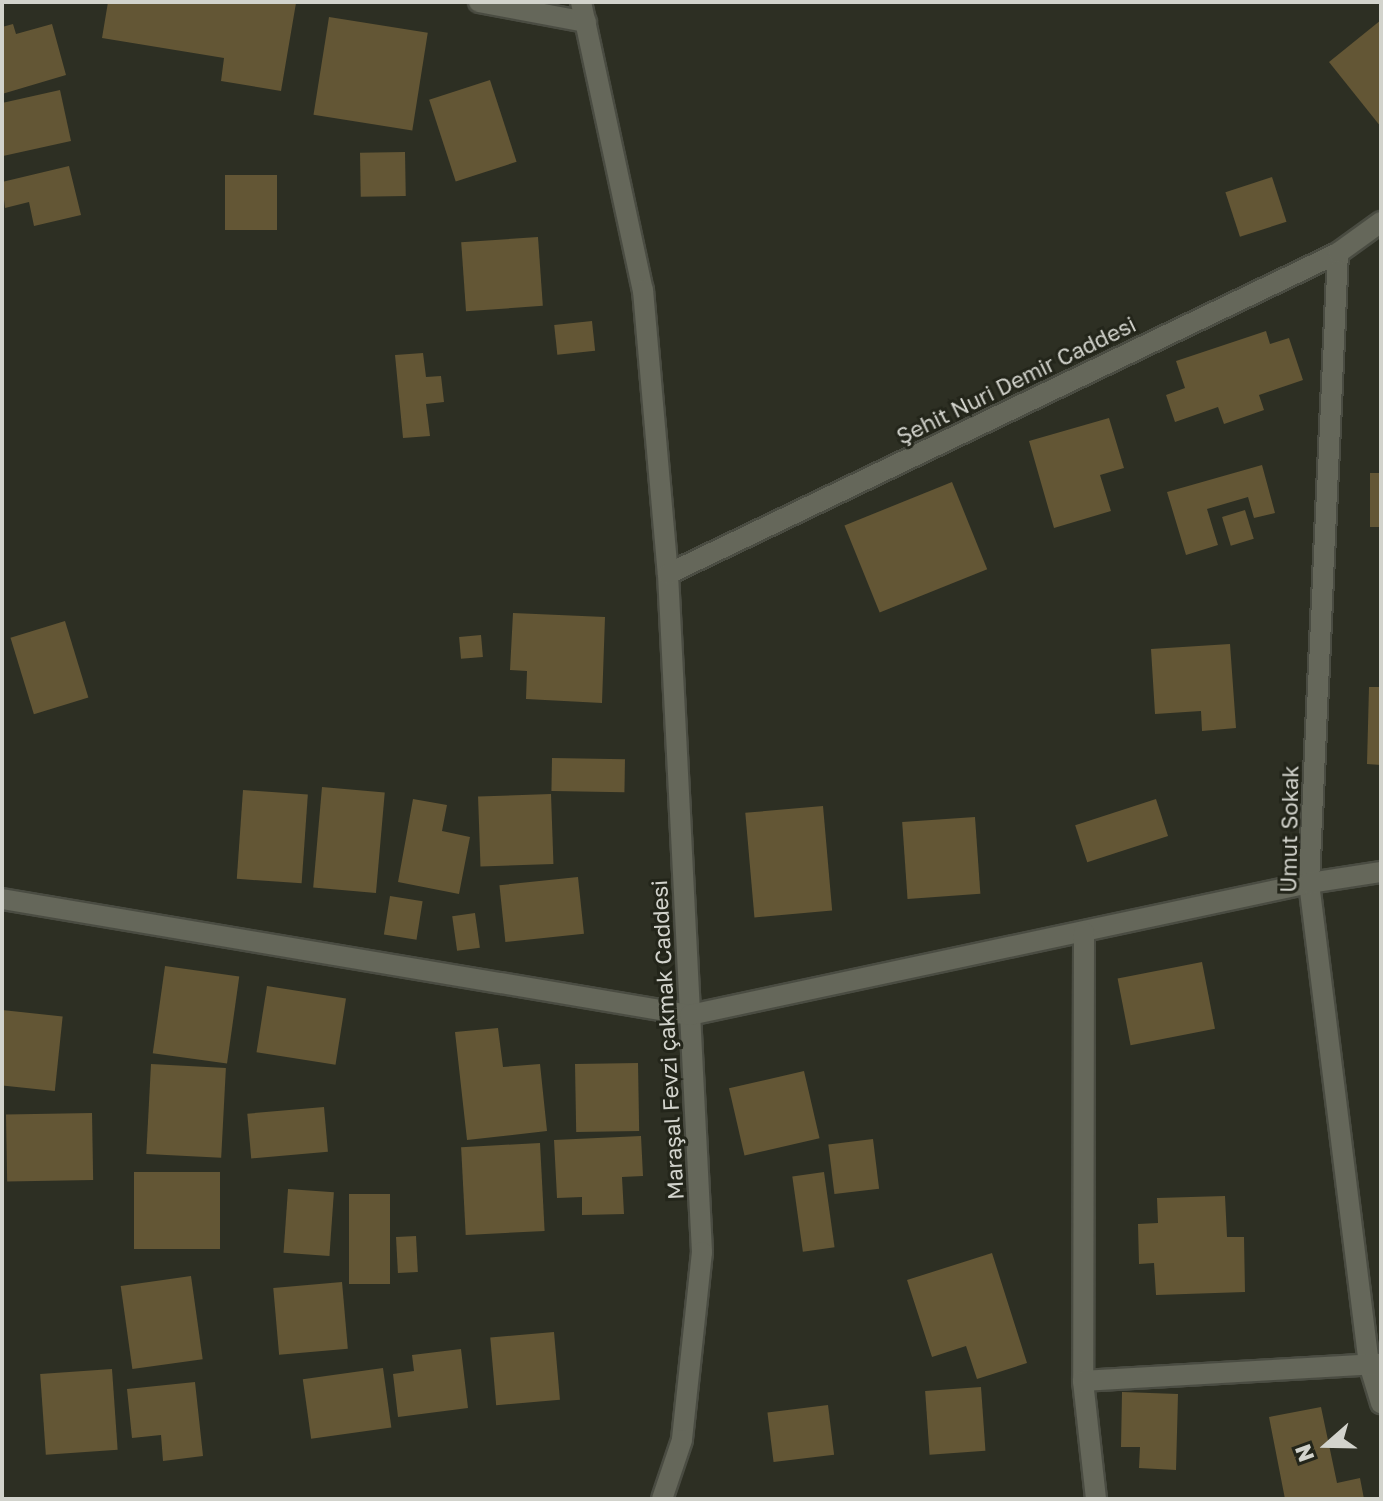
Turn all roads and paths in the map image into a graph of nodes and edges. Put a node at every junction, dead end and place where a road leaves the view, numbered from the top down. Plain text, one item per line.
1 (479, 2) edge
2 (584, 12) edge
3 (1381, 222) edge
4 (1338, 253) junction
5 (668, 574) junction
6 (1381, 872) edge
7 (1309, 883) junction
8 (2, 899) edge
9 (1084, 932) junction
10 (690, 1015) junction
11 (1375, 1364) edge
12 (1083, 1381) junction
13 (1381, 1403) edge
14 (662, 1499) edge
15 (1096, 1499) edge

1 - 2 street
2 - 5 street, Maraşal Fevzi çakmak Caddesi
3 - 4 street, Şehit Nuri Demir Caddesi
4 - 5 street, Şehit Nuri Demir Caddesi
4 - 7 street, Umut Sokak
5 - 10 street, Maraşal Fevzi çakmak Caddesi
6 - 7 street
7 - 9 street
7 - 11 street, Umut Sokak
8 - 10 street
9 - 10 street
9 - 12 street
10 - 14 street, Maraşal Fevzi çakmak Caddesi
11 - 12 street
11 - 13 street, Umut Sokak
12 - 15 street

